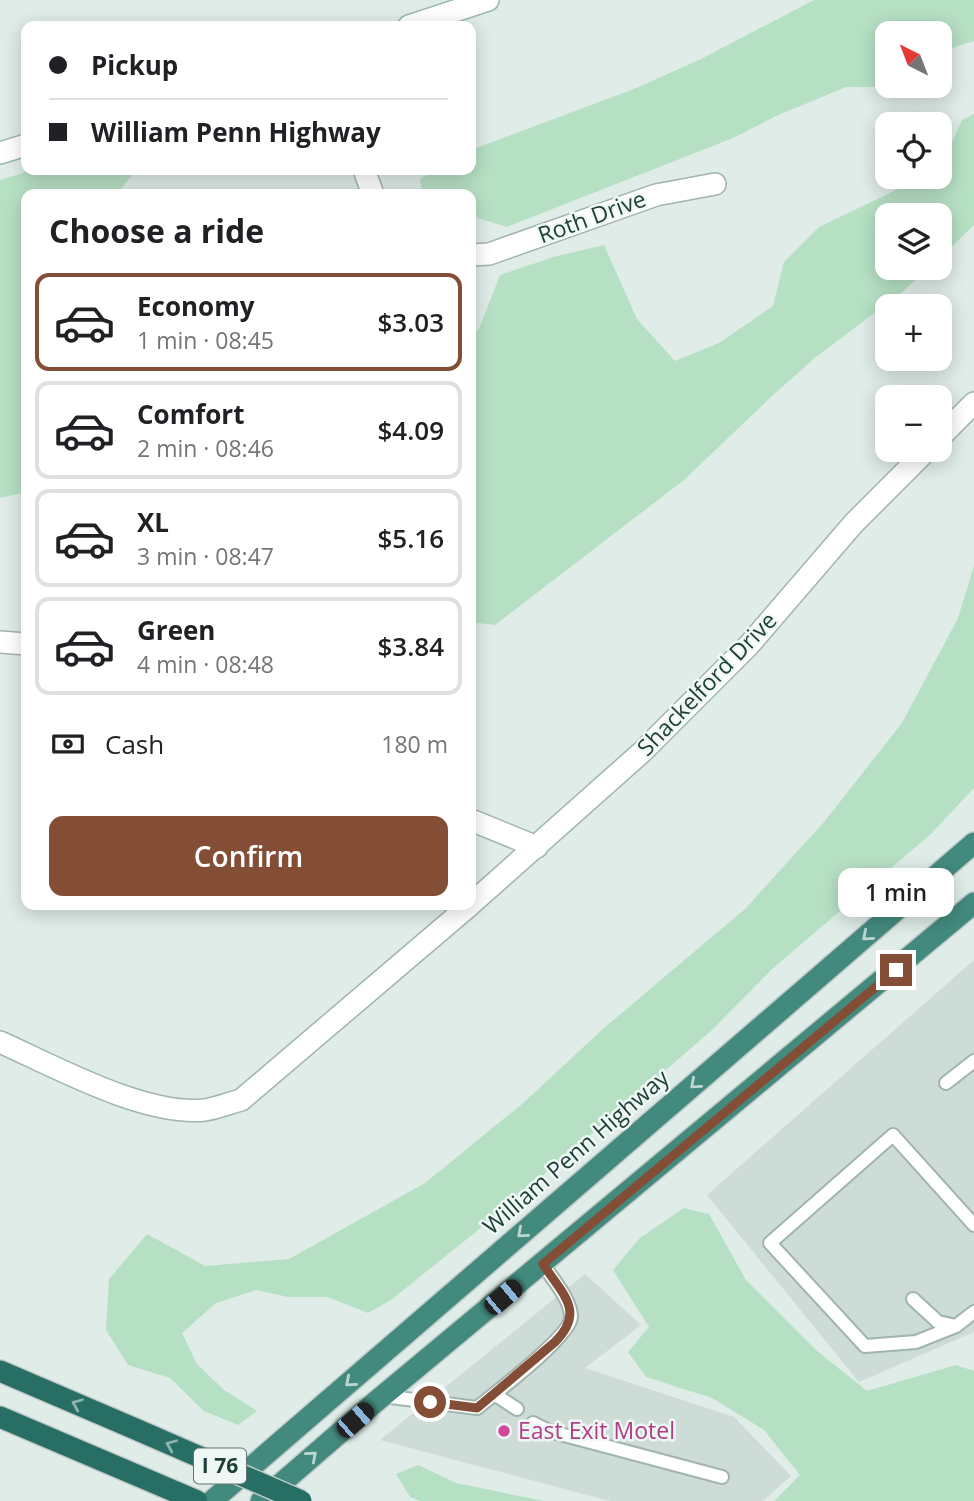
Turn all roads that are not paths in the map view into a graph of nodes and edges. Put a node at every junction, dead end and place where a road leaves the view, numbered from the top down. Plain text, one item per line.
1 (488, 0) edge
2 (424, 21) edge
3 (21, 147) edge
4 (0, 153) edge
5 (715, 184) dead end
6 (476, 255) edge
7 (974, 403) edge
8 (952, 425) edge
9 (915, 462) edge
10 (0, 642) edge
11 (21, 644) edge
12 (476, 822) edge
13 (974, 843) edge
14 (537, 847) junction
15 (476, 899) edge
16 (974, 903) edge
17 (463, 910) edge
18 (0, 1042) edge
19 (974, 1061) edge
20 (946, 1083) dead end
21 (974, 1226) edge
22 (543, 1264) junction
23 (913, 1299) dead end
24 (974, 1312) edge
25 (956, 1326) junction
26 (0, 1371) edge
27 (494, 1394) junction
28 (383, 1396) junction
29 (517, 1409) dead end
30 (0, 1417) edge
31 (533, 1423) dead end
32 (722, 1477) dead end
33 (197, 1501) edge
34 (212, 1501) edge
35 (261, 1501) edge
36 (301, 1501) edge

1 - 2 street
3 - 4 street
5 - 6 street, Roth Drive
7 - 8 street
9 - 14 street, Shackelford Drive
10 - 11 street
12 - 14 street
13 -> 34 highway, William Penn Highway
14 - 15 street, Shackelford Drive
16 - 22 highway
17 - 18 street, Shackelford Drive
19 - 20 lane
21 - 25 lane
22 - 27 lane
22 - 28 highway
23 - 25 lane
24 - 25 lane
36 -> 26 highway, I 76, bridge
27 - 28 lane
27 - 29 lane
35 -> 28 highway
30 - 33 highway, I 76
31 - 32 lane

